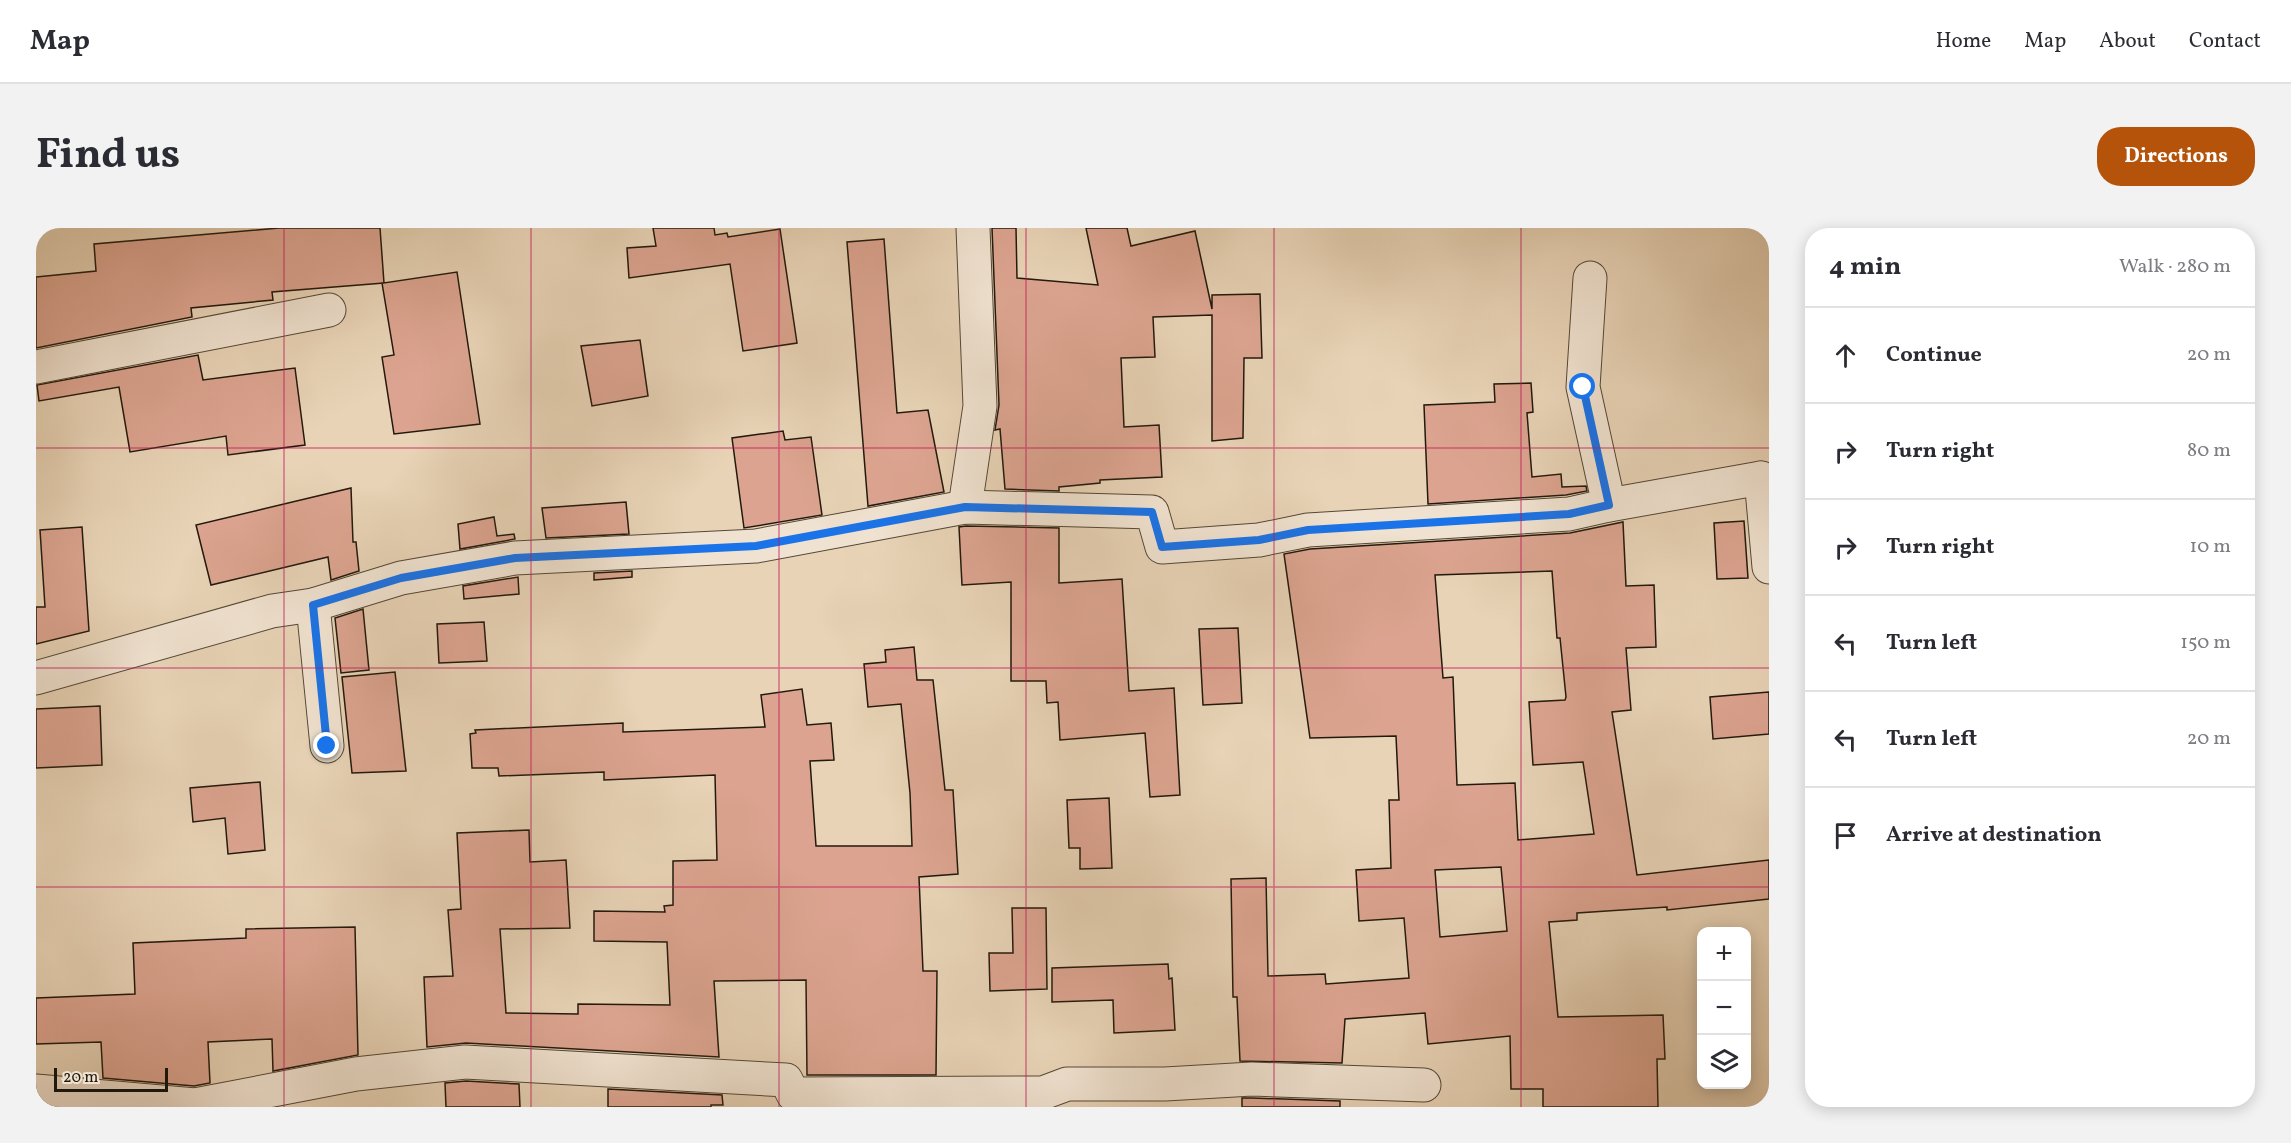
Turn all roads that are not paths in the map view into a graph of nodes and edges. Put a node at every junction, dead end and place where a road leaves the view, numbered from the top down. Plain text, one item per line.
1 (974, 228) edge
2 (1590, 278) dead end
3 (329, 310) dead end
4 (36, 367) edge
5 (1765, 481) edge
6 (1609, 505) junction
7 (965, 507) junction
8 (1769, 567) edge
9 (313, 605) junction
10 (36, 678) edge
11 (327, 746) dead end
12 (1424, 1085) dead end
13 (36, 1091) edge
14 (1164, 1096) edge

1 - 7 street
2 - 6 street
3 - 4 street
5 - 6 street
5 - 8 street
6 - 7 street
7 - 9 street
9 - 10 street
9 - 11 street
12 - 14 street
13 - 14 street

